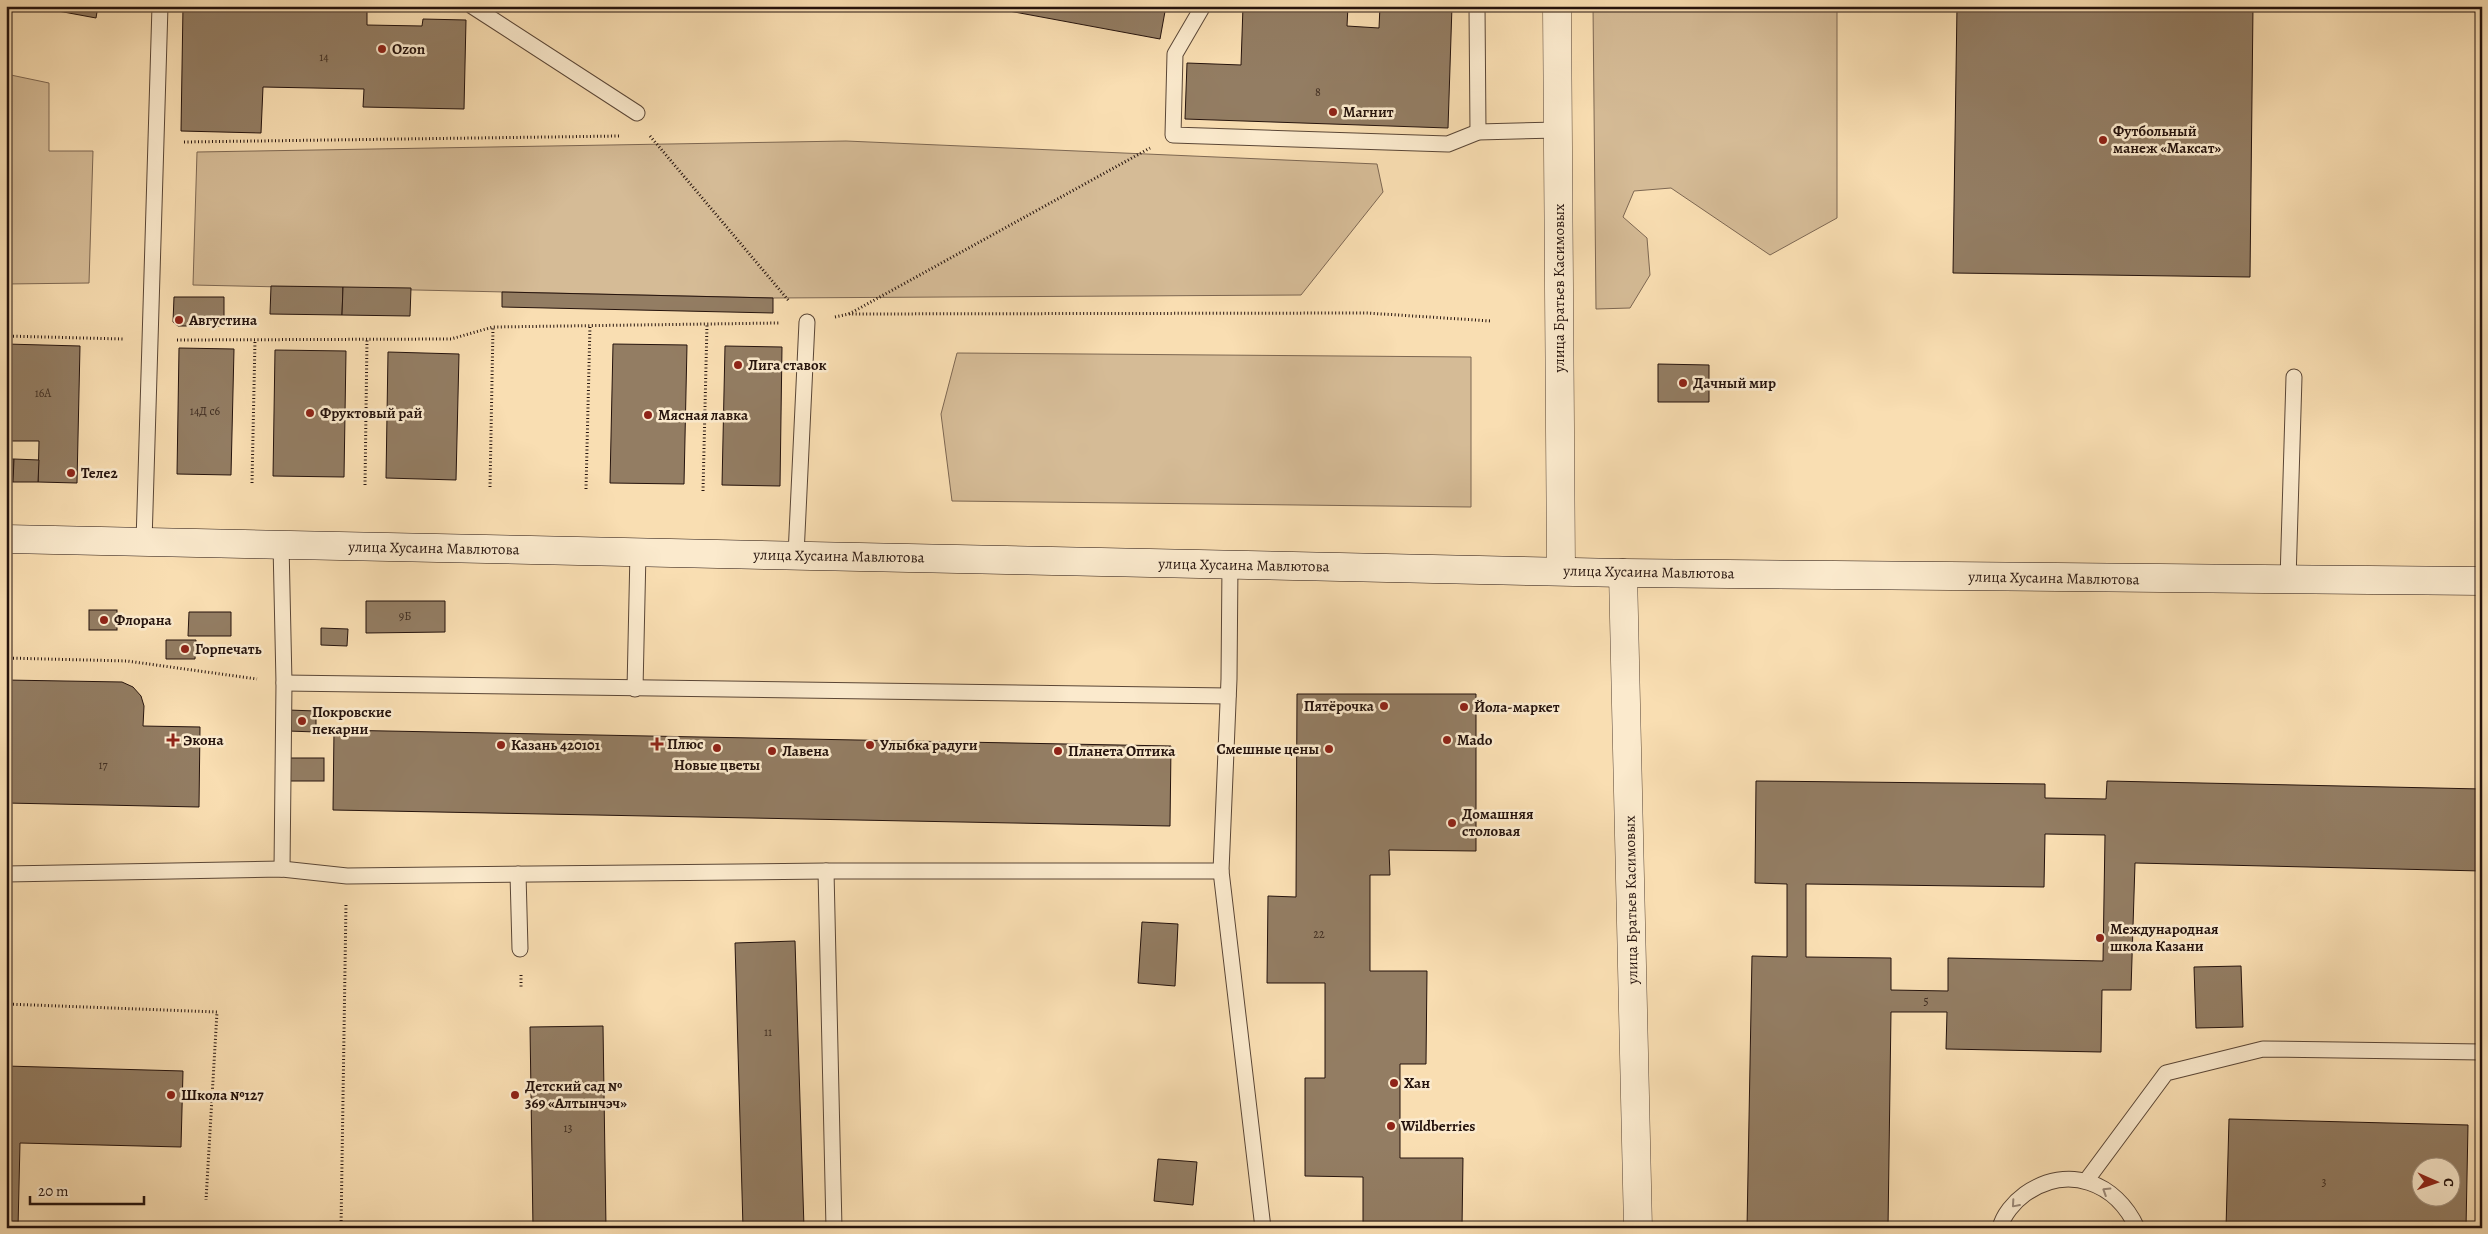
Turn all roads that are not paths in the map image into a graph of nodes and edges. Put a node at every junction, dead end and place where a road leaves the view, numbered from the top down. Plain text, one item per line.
1 (160, 6) edge
2 (472, 6) edge
3 (1203, 6) edge
4 (1477, 6) edge
5 (1557, 6) edge
6 (637, 113) road end
7 (1558, 130) junction
8 (1478, 132) junction
9 (807, 322) road end
10 (2294, 377) dead end
11 (6, 539) edge
12 (144, 542) junction
13 (281, 544) junction
14 (638, 552) junction
15 (796, 555) junction
16 (1230, 564) junction
17 (1561, 570) junction
18 (1623, 573) junction
19 (2288, 580) junction
20 (2482, 581) edge
21 (284, 683) junction
22 (635, 689) junction
23 (1228, 696) junction
24 (282, 869) junction
25 (1221, 870) junction
26 (826, 871) junction
27 (6, 874) edge
28 (518, 874) junction
29 (520, 949) dead end
30 (2482, 1052) edge
31 (2086, 1181) junction
32 (834, 1228) edge
33 (1263, 1228) edge
34 (1638, 1228) edge
35 (2000, 1228) edge
36 (2137, 1228) edge

1 - 12 lane
2 - 6 lane
3 - 8 lane
4 - 8 lane
5 - 7 street, улица Братьев Касимовых
7 - 8 lane
7 - 17 street, улица Братьев Касимовых
9 - 15 lane
10 - 19 lane
11 - 12 street, улица Хусаина Мавлютова
12 - 13 street, улица Хусаина Мавлютова
13 - 14 street, улица Хусаина Мавлютова
13 - 21 lane
14 - 15 street, улица Хусаина Мавлютова
14 - 22 lane
15 - 16 street, улица Хусаина Мавлютова
16 - 17 street, улица Хусаина Мавлютова
16 - 23 lane
17 - 18 street, улица Хусаина Мавлютова
18 - 19 street, улица Хусаина Мавлютова
18 - 34 street, улица Братьев Касимовых
19 - 20 street, улица Хусаина Мавлютова
21 - 22 lane
21 - 24 lane
22 - 23 lane
23 - 25 lane
24 - 27 lane
24 - 28 lane
25 - 26 lane
25 - 33 lane
26 - 28 lane
26 - 32 lane
28 - 29 lane
30 - 31 lane
31 -> 35 lane
36 -> 31 lane

